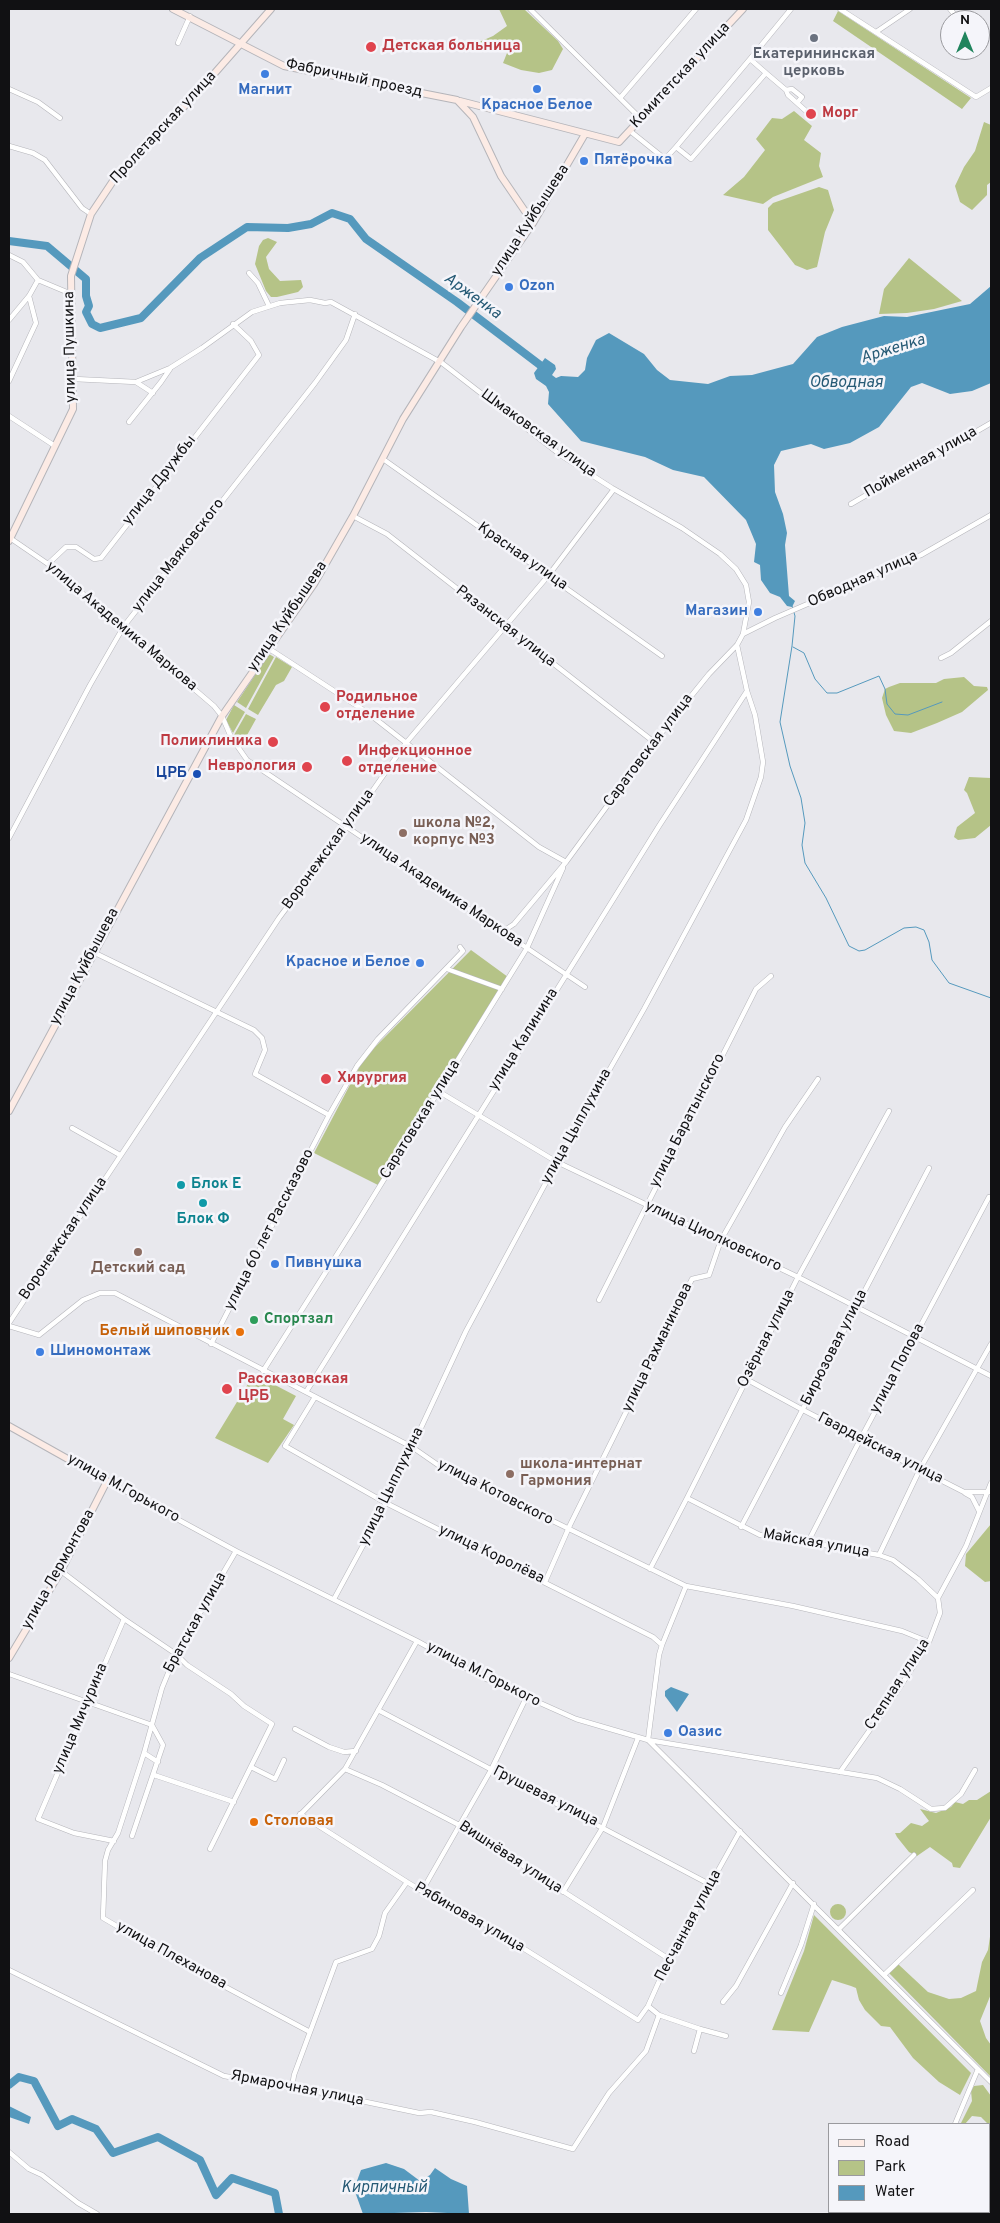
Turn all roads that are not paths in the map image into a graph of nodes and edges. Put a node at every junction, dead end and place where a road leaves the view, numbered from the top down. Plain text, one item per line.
1 (173, 9) edge
2 (271, 9) edge
3 (530, 9) edge
4 (696, 9) edge
5 (743, 9) edge
6 (791, 9) edge
7 (840, 9) edge
8 (910, 9) edge
9 (190, 16) junction
10 (876, 32) junction
11 (178, 42) dead end
12 (240, 44) junction
13 (750, 60) junction
14 (766, 73) junction
15 (991, 88) edge
16 (9, 89) edge
17 (620, 98) junction
18 (457, 100) junction
19 (806, 111) dead end
20 (60, 118) dead end
21 (641, 119) junction
22 (630, 131) junction
23 (585, 134) junction
24 (619, 142) joint
25 (9, 146) edge
26 (676, 147) junction
27 (91, 214) junction
28 (532, 223) junction
29 (9, 255) edge
30 (76, 259) joint
31 (248, 273) dead end
32 (38, 280) junction
33 (70, 293) junction
34 (29, 296) junction
35 (268, 306) junction
36 (355, 314) junction
37 (9, 320) edge
38 (232, 324) junction
39 (439, 362) junction
40 (170, 368) junction
41 (74, 379) junction
42 (9, 381) edge
43 (136, 382) junction
44 (153, 392) junction
45 (9, 416) edge
46 (129, 422) dead end
47 (991, 423) edge
48 (55, 446) junction
49 (383, 458) junction
50 (614, 489) junction
51 (851, 504) dead end
52 (353, 516) junction
53 (991, 516) edge
54 (9, 539) edge
55 (48, 564) junction
56 (548, 576) junction
57 (991, 621) edge
58 (505, 626) junction
59 (123, 628) junction
60 (743, 634) junction
61 (737, 645) junction
62 (268, 648) junction
63 (662, 656) dead end
64 (941, 658) dead end
65 (748, 691) junction
66 (222, 716) junction
67 (654, 742) junction
68 (406, 743) junction
69 (346, 827) junction
70 (9, 838) edge
71 (566, 862) junction
72 (502, 932) junction
73 (460, 947) dead end
74 (527, 948) junction
75 (93, 952) junction
76 (447, 969) junction
77 (566, 974) junction
78 (772, 976) dead end
79 (584, 987) dead end
80 (502, 989) junction
81 (217, 1011) junction
82 (818, 1078) dead end
83 (438, 1091) junction
84 (9, 1111) edge
85 (889, 1111) dead end
86 (329, 1115) junction
87 (478, 1115) junction
88 (72, 1128) dead end
89 (120, 1155) junction
90 (557, 1162) junction
91 (929, 1168) dead end
92 (989, 1197) dead end
93 (645, 1205) junction
94 (721, 1240) junction
95 (798, 1277) junction
96 (598, 1300) dead end
97 (856, 1307) junction
98 (9, 1324) edge
99 (915, 1338) junction
100 (211, 1344) junction
101 (991, 1344) edge
102 (976, 1368) junction
103 (263, 1371) junction
104 (991, 1376) edge
105 (746, 1379) junction
106 (306, 1392) junction
107 (315, 1397) junction
108 (803, 1410) junction
109 (9, 1426) edge
110 (861, 1438) junction
111 (412, 1448) junction
112 (920, 1469) junction
113 (107, 1481) junction
114 (991, 1483) edge
115 (964, 1492) junction
116 (989, 1492) edge
117 (688, 1498) junction
118 (386, 1503) junction
119 (979, 1511) junction
120 (741, 1527) junction
121 (568, 1530) junction
122 (808, 1542) junction
123 (236, 1551) junction
124 (879, 1555) junction
125 (650, 1569) junction
126 (61, 1571) junction
127 (545, 1582) junction
128 (686, 1586) junction
129 (938, 1598) junction
130 (334, 1600) junction
131 (124, 1619) junction
132 (417, 1641) junction
133 (929, 1642) junction
134 (662, 1645) junction
135 (176, 1654) junction
136 (9, 1658) edge
137 (9, 1674) edge
138 (526, 1698) junction
139 (87, 1703) junction
140 (378, 1710) junction
141 (152, 1725) junction
142 (295, 1728) dead end
143 (638, 1738) junction
144 (648, 1740) junction
145 (356, 1752) junction
146 (144, 1753) junction
147 (284, 1760) dead end
148 (158, 1762) junction
149 (251, 1767) junction
150 (346, 1769) junction
151 (491, 1770) junction
152 (975, 1770) dead end
153 (840, 1772) junction
154 (154, 1775) junction
155 (234, 1802) junction
156 (300, 1814) junction
157 (295, 1820) dead end
158 (461, 1826) junction
159 (603, 1827) junction
160 (740, 1831) junction
161 (132, 1836) dead end
162 (114, 1840) junction
163 (210, 1849) dead end
164 (914, 1856) dead end
165 (407, 1882) junction
166 (793, 1883) junction
167 (711, 1885) junction
168 (973, 1890) dead end
169 (422, 1891) junction
170 (563, 1892) junction
171 (814, 1904) junction
172 (839, 1929) junction
173 (669, 1958) junction
174 (9, 1970) edge
175 (884, 1975) junction
176 (781, 1992) dead end
177 (723, 2002) dead end
178 (648, 2006) junction
179 (659, 2015) junction
180 (638, 2020) joint
181 (700, 2029) junction
182 (310, 2032) junction
183 (726, 2036) dead end
184 (694, 2051) dead end
185 (978, 2069) junction
186 (991, 2082) edge
187 (292, 2088) junction
188 (955, 2123) edge
189 (9, 2152) edge
190 (97, 2214) edge

1 - 9 street, Фабричный проезд
2 - 12 street, Пролетарская улица
3 - 17 street
4 - 17 street
5 - 21 street, Комитетская улица
6 - 13 street
7 - 10 street
8 - 10 street
9 - 11 street
9 - 12 street, Фабричный проезд
10 - 15 street
12 - 18 street, Фабричный проезд
12 - 27 street, Пролетарская улица
13 - 14 street
13 - 26 street
14 - 19 street
14 - 26 street
16 - 20 street
17 - 21 street
18 - 23 street, Фабричный проезд
18 - 28 street
21 - 22 street, Комитетская улица
22 - 24 street, Комитетская улица
22 - 26 street
23 - 24 street, Фабричный проезд
23 - 28 street, улица Куйбышева
25 - 27 street
27 - 30 street, Пролетарская улица
28 - 39 street, улица Куйбышева
29 - 32 street
30 - 33 street, улица Пушкина
31 - 35 street
32 - 33 street
32 - 34 street
33 - 41 street, улица Пушкина
34 - 37 street
34 - 42 street
35 - 36 street, Шмаковская улица
35 - 38 street, Шмаковская улица
36 - 39 street, Шмаковская улица
36 - 59 street, улица Маяковского
38 - 40 street, Шмаковская улица
38 - 55 street, улица Дружбы
39 - 49 street, улица Куйбышева
39 - 50 street, Шмаковская улица
40 - 43 street, Шмаковская улица
40 - 44 street, Шмаковская улица
41 - 43 street, Шмаковская улица
41 - 48 street, улица Пушкина
43 - 44 street
44 - 46 street, Шмаковская улица
45 - 48 street
47 - 51 street, Пойменная улица
48 - 54 street, улица Пушкина
49 - 52 street, улица Куйбышева
49 - 56 street, Красная улица
50 - 56 street, Воронежская улица
50 - 60 street, Шмаковская улица
52 - 58 street, Рязанская улица
52 - 62 street, улица Куйбышева
53 - 60 street, Обводная улица
54 - 55 street, улица Академика Маркова
55 - 59 street, улица Академика Маркова
56 - 58 street, Воронежская улица
56 - 63 street, Красная улица
57 - 64 street
58 - 67 street, Рязанская улица
58 - 68 street, Воронежская улица
59 - 66 street, улица Академика Маркова
59 - 70 street, улица Маяковского
60 - 61 street
61 - 65 street, улица Цыплухина
61 - 67 street, Саратовская улица
62 - 66 street, улица Куйбышева
62 - 68 street
65 - 77 street, улица Калинина
65 - 90 street, улица Цыплухина
66 - 69 street, улица Академика Маркова
66 - 75 street, улица Куйбышева
67 - 71 street, Саратовская улица
68 - 69 street, Воронежская улица
68 - 71 street
69 - 72 street, улица Академика Маркова
69 - 81 street, Воронежская улица
71 - 72 street, Саратовская улица
71 - 74 street, Саратовская улица
72 - 74 street, улица Академика Маркова
73 - 76 street, улица 60 лет Рассказово
74 - 77 street, улица Академика Маркова
74 - 80 street, Саратовская улица
75 - 81 street
75 - 84 street, улица Куйбышева
76 - 80 street
76 - 86 street, улица 60 лет Рассказово
77 - 79 street, улица Академика Маркова
77 - 87 street, улица Калинина
78 - 93 street, улица Баратынского
80 - 83 street, Саратовская улица
81 - 86 street
81 - 89 street, Воронежская улица
82 - 94 street, улица Рахманинова
83 - 87 street, улица Циолковского
83 - 103 street, Саратовская улица
85 - 95 street, Озёрная улица
86 - 100 street, улица 60 лет Рассказово
87 - 90 street, улица Циолковского
87 - 106 street, улица Калинина
88 - 89 street
89 - 98 street, Воронежская улица
90 - 93 street, улица Циолковского
90 - 111 street, улица Цыплухина
91 - 97 street, Бирюзовая улица
92 - 99 street, улица Попова
93 - 94 street, улица Циолковского
93 - 96 street, улица Баратынского
94 - 95 street, улица Циолковского
94 - 121 street, улица Рахманинова
95 - 97 street, улица Циолковского
95 - 105 street, Озёрная улица
97 - 99 street, улица Циолковского
97 - 108 street, Бирюзовая улица
98 - 100 street, улица Котовского
99 - 102 street, улица Циолковского
99 - 110 street, улица Попова
100 - 103 street, улица Котовского
101 - 102 street
102 - 104 street, улица Циолковского
102 - 112 street
103 - 106 street, улица Котовского
105 - 108 street, Гвардейская улица
105 - 117 street, Озёрная улица
106 - 107 street, улица Котовского
107 - 111 street, улица Котовского
107 - 118 street, улица Королёва
108 - 110 street, Гвардейская улица
108 - 120 street, Бирюзовая улица
109 - 113 street, улица М.Горького
110 - 112 street, Гвардейская улица
110 - 122 street, улица Попова
111 - 118 street, улица Цыплухина
111 - 121 street, улица Котовского
112 - 115 street, Гвардейская улица
112 - 124 street
113 - 123 street, улица М.Горького
113 - 126 street, улица Лермонтова
114 - 116 street, Степная улица
115 - 116 street, Гвардейская улица
115 - 119 street
116 - 119 street, Степная улица
117 - 120 street, Майская улица
117 - 125 street, Озёрная улица
118 - 127 street, улица Королёва
118 - 130 street, улица Цыплухина
119 - 129 street, Степная улица
120 - 122 street, Майская улица
121 - 125 street, улица Котовского
121 - 127 street, улица Рахманинова
122 - 124 street, Майская улица
123 - 130 street, улица М.Горького
123 - 135 street, Братская улица
124 - 129 street, Майская улица
125 - 128 street, улица Котовского
126 - 131 street
126 - 136 street, улица Лермонтова
127 - 134 street, улица Королёва
128 - 133 street, улица Котовского
128 - 134 street
129 - 133 street, Степная улица
130 - 132 street, улица М.Горького
131 - 135 street
131 - 139 street, улица Мичурина
132 - 138 street, улица М.Горького
132 - 140 street
133 - 153 street, Степная улица
134 - 144 street
135 - 141 street, Братская улица
135 - 149 street
137 - 139 street
138 - 143 street, улица М.Горького
138 - 151 street
139 - 141 street
139 - 162 street, улица Мичурина
140 - 145 street
140 - 151 street, Грушевая улица
141 - 146 street, Братская улица
141 - 148 street
142 - 145 street
143 - 144 street, улица М.Горького
143 - 159 street
144 - 153 street, улица М.Горького
144 - 160 street
145 - 150 street
146 - 148 street
146 - 162 street, Братская улица
147 - 149 street
148 - 154 street
149 - 155 street
150 - 156 street
150 - 158 street, Вишнёвая улица
151 - 158 street
151 - 159 street, Грушевая улица
152 - 153 street, улица М.Горького
154 - 155 street
154 - 161 street
155 - 163 street
156 - 157 street
156 - 165 street, Рябиновая улица
158 - 169 street
158 - 170 street, Вишнёвая улица
159 - 167 street, Грушевая улица
159 - 170 street
160 - 166 street
160 - 167 street, Песчанная улица
162 - 182 street, улица Плеханова
164 - 172 street
165 - 169 street, Рябиновая улица
165 - 182 street
166 - 171 street
166 - 177 street
167 - 173 street, Песчанная улица
168 - 175 street
169 - 180 street, Рябиновая улица
170 - 173 street, Вишнёвая улица
171 - 172 street
171 - 176 street
172 - 175 street
173 - 178 street, Песчанная улица
174 - 187 street, Ярмарочная улица
175 - 185 street
178 - 179 street
178 - 180 street, Песчанная улица
179 - 181 street
179 - 187 street, Ярмарочная улица
181 - 183 street
181 - 184 street
182 - 187 street
185 - 186 street
185 - 188 street
189 - 190 street

